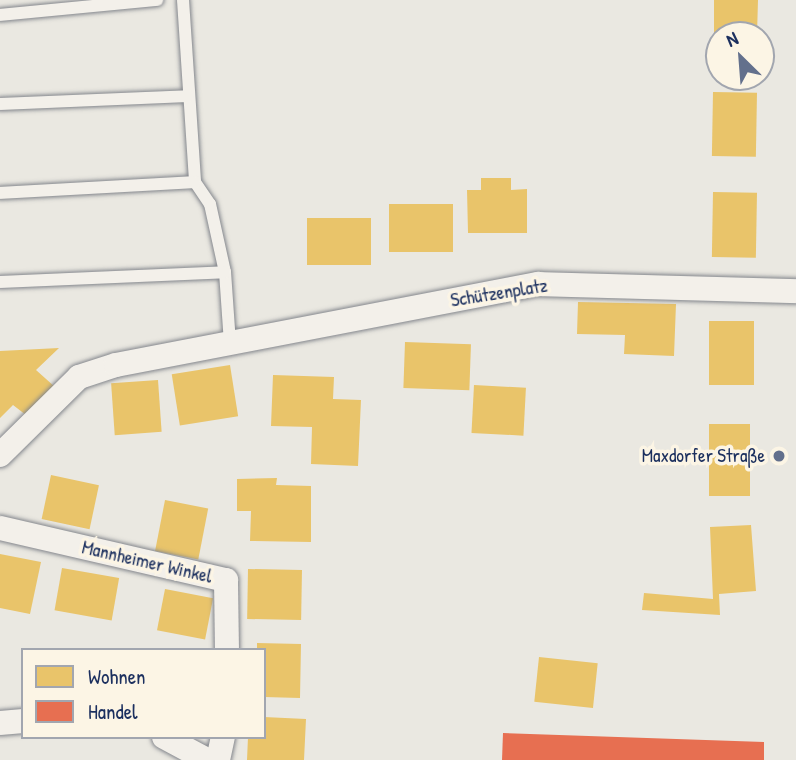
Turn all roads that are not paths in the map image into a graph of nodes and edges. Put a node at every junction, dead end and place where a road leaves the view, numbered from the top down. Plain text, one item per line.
1 (157, 0) edge
2 (183, 0) edge
3 (0, 15) edge
4 (188, 96) junction
5 (0, 104) edge
6 (195, 182) junction
7 (0, 193) edge
8 (225, 272) junction
9 (0, 282) edge
10 (796, 291) edge
11 (239, 341) junction
12 (0, 455) edge
13 (0, 528) edge
14 (227, 648) edge
15 (21, 721) edge
16 (0, 723) edge
17 (168, 739) edge
18 (223, 739) edge
19 (207, 760) edge
20 (218, 760) edge

1 - 3 lane
2 - 4 lane
4 - 5 lane
4 - 6 lane
6 - 7 lane
6 - 8 lane
8 - 9 lane
8 - 11 lane
10 - 11 street, Schützenplatz
11 - 12 street
13 - 14 street, Mannheimer Winkel
15 - 16 street
17 - 19 street
18 - 20 street

